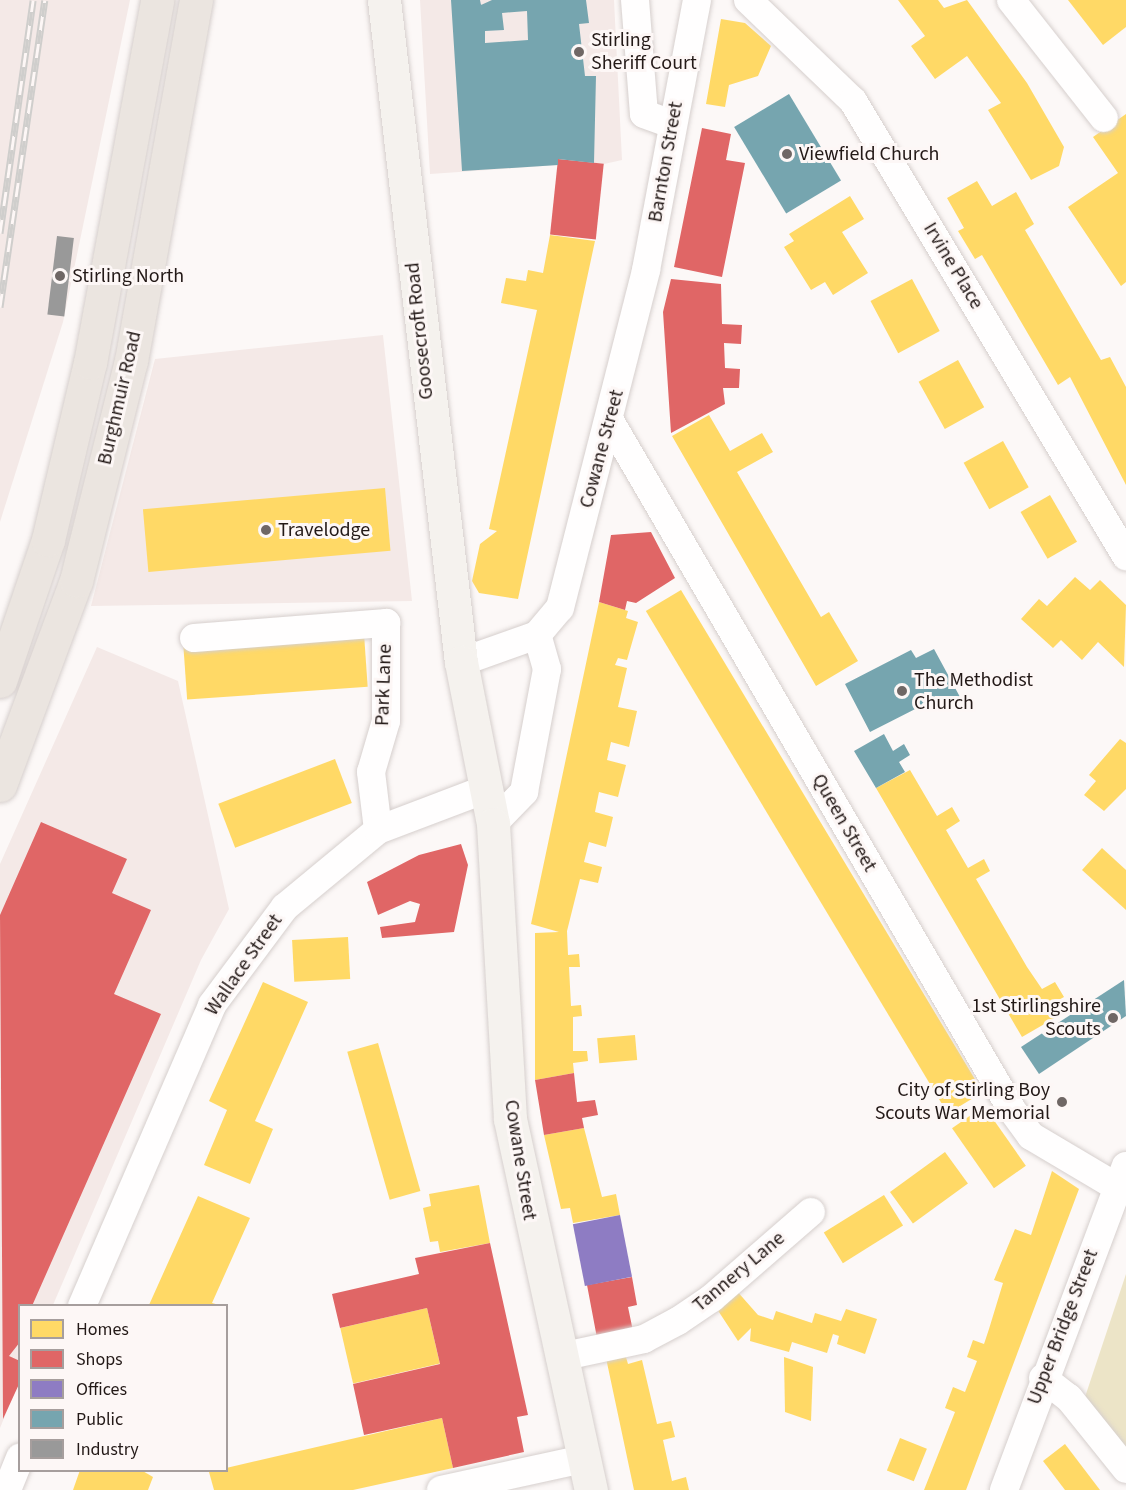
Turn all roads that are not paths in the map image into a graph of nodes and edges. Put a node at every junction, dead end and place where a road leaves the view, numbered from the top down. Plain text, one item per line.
1 (157, 0) edge
2 (195, 0) edge
3 (384, 0) edge
4 (635, 0) edge
5 (697, 0) edge
6 (748, 0) edge
7 (1011, 0) edge
8 (1104, 118) dead end
9 (672, 124) junction
10 (649, 254) joint
11 (610, 421) junction
12 (1126, 556) edge
13 (537, 635) junction
14 (194, 638) dead end
15 (461, 662) junction
16 (0, 681) edge
17 (0, 785) edge
18 (486, 789) junction
19 (493, 824) junction
20 (378, 830) junction
21 (1122, 1176) edge
22 (811, 1212) dead end
23 (82, 1304) edge
24 (560, 1358) junction
25 (1043, 1378) junction
26 (583, 1459) junction
27 (18, 1462) edge
28 (1126, 1468) edge
29 (7, 1490) edge
30 (441, 1490) edge
31 (591, 1490) edge
32 (1004, 1490) edge

1 - 16 main road, Burghmuir Road
2 - 17 main road, Burghmuir Road
3 - 15 main road, Goosecroft Road
4 - 9 street
5 - 9 street, Barnton Street
6 - 12 street, Irvine Place
7 - 8 street
9 - 10 street, Barnton Street
10 - 11 street, Cowane Street
11 - 13 street, Cowane Street
11 - 21 street, Queen Street
13 - 15 street
13 - 19 street
14 - 20 street, Park Lane
15 - 18 main road, Cowane Street
18 - 19 main road, Cowane Street
18 - 20 street, Wallace Street
19 - 24 main road, Cowane Street
20 - 23 street, Wallace Street
21 - 25 street, Upper Bridge Street
22 - 24 street, Tannery Lane
24 - 26 main road, Cowane Street
25 - 28 street
25 - 32 street, Upper Bridge Street
26 - 30 street
26 - 31 main road, Cowane Street
27 - 29 street

